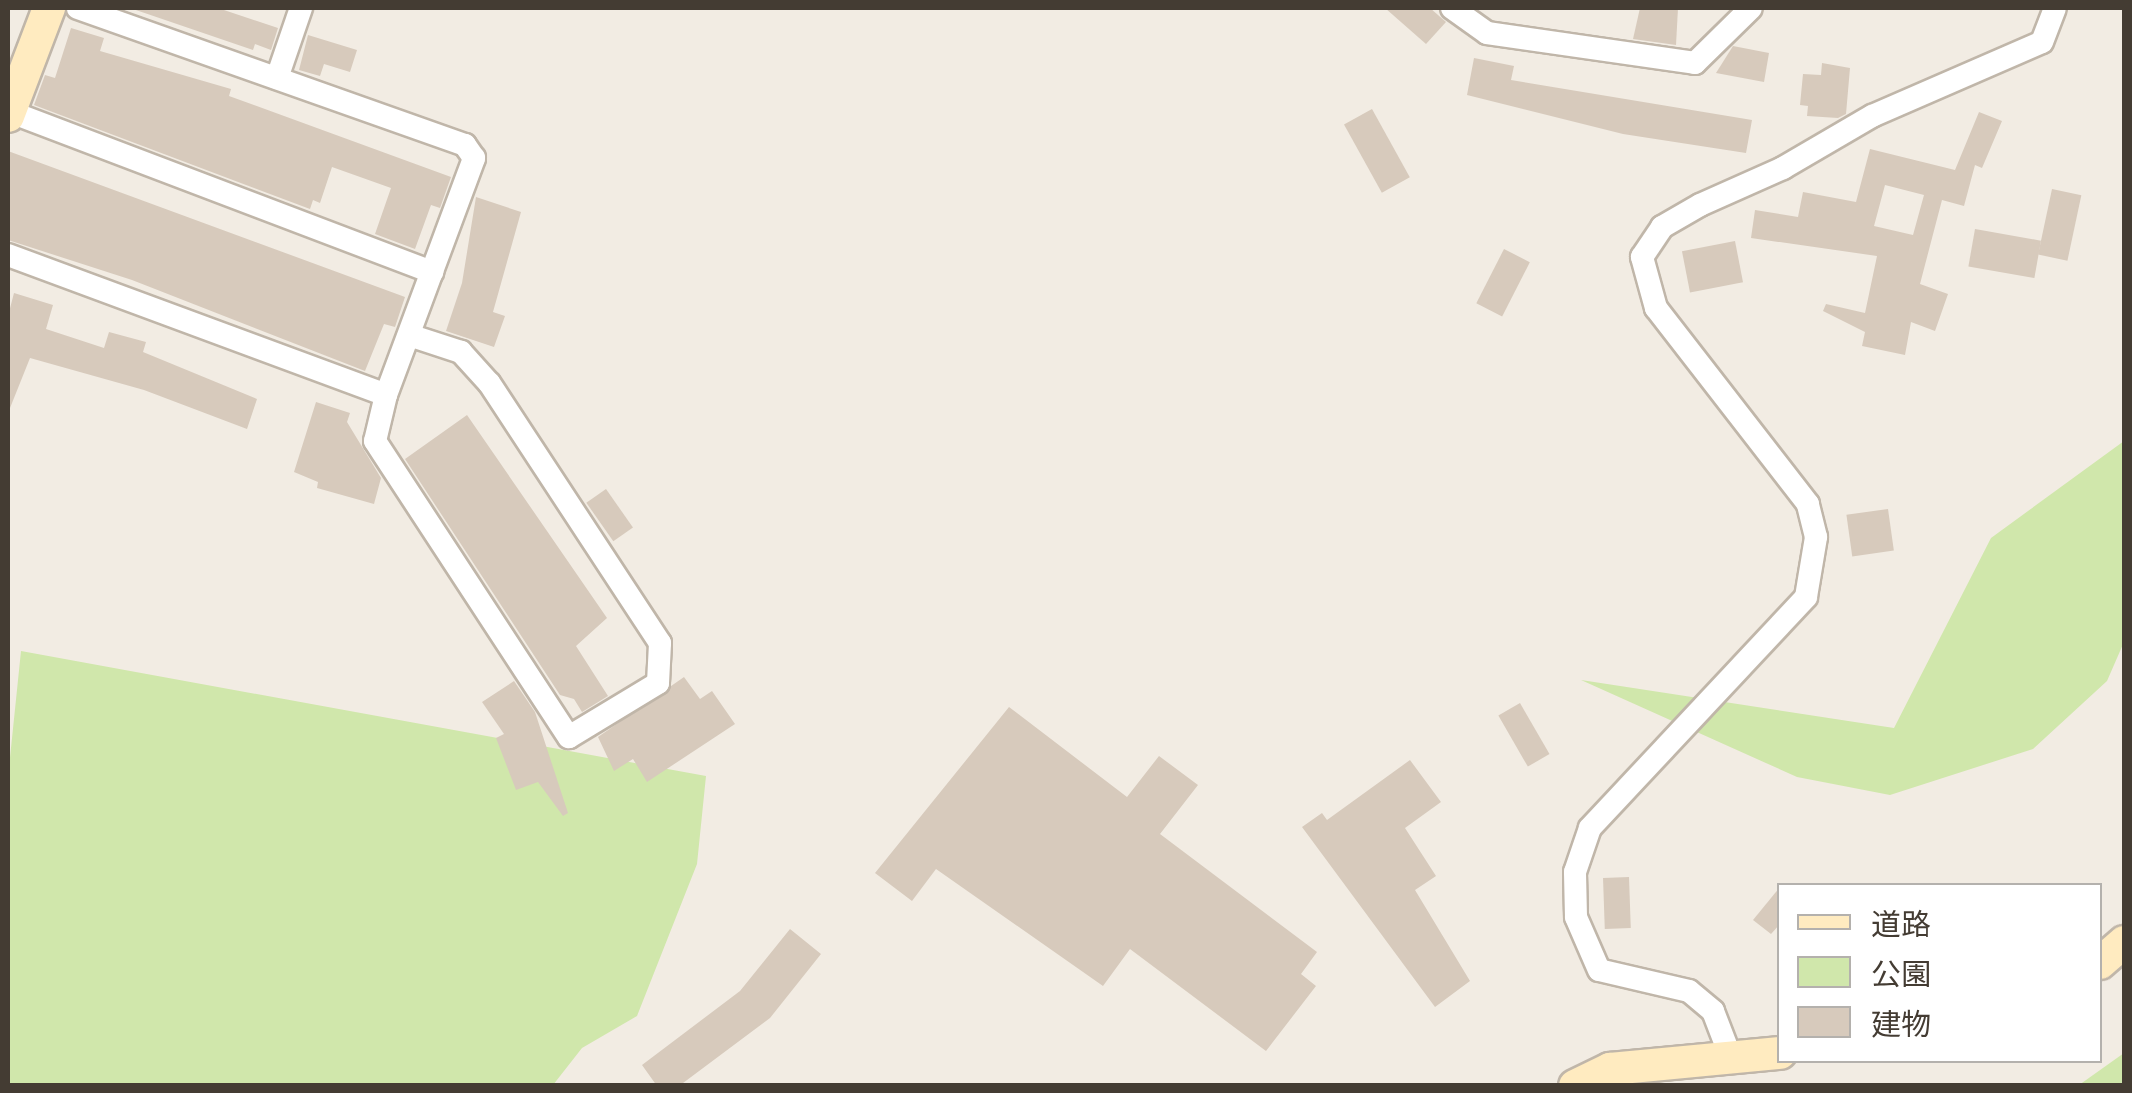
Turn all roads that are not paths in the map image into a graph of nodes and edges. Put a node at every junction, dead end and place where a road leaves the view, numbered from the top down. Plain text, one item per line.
1 (49, 8) edge
2 (78, 8) edge
3 (302, 8) edge
4 (1452, 8) edge
5 (1751, 8) edge
6 (2055, 8) edge
7 (277, 78) junction
8 (8, 113) edge
9 (8, 255) edge
10 (432, 272) junction
11 (412, 336) junction
12 (386, 395) junction
13 (2124, 942) edge
14 (2102, 961) edge
15 (1777, 1053) edge
16 (1730, 1058) junction
17 (1575, 1086) edge

1 - 8 street
2 - 7 street
3 - 7 street
4 - 5 street
6 - 16 street
7 - 10 street
8 - 10 street
9 - 12 street
10 - 11 street
11 - 12 street
11 - 12 street
13 - 14 street
15 - 16 street
16 - 17 street

